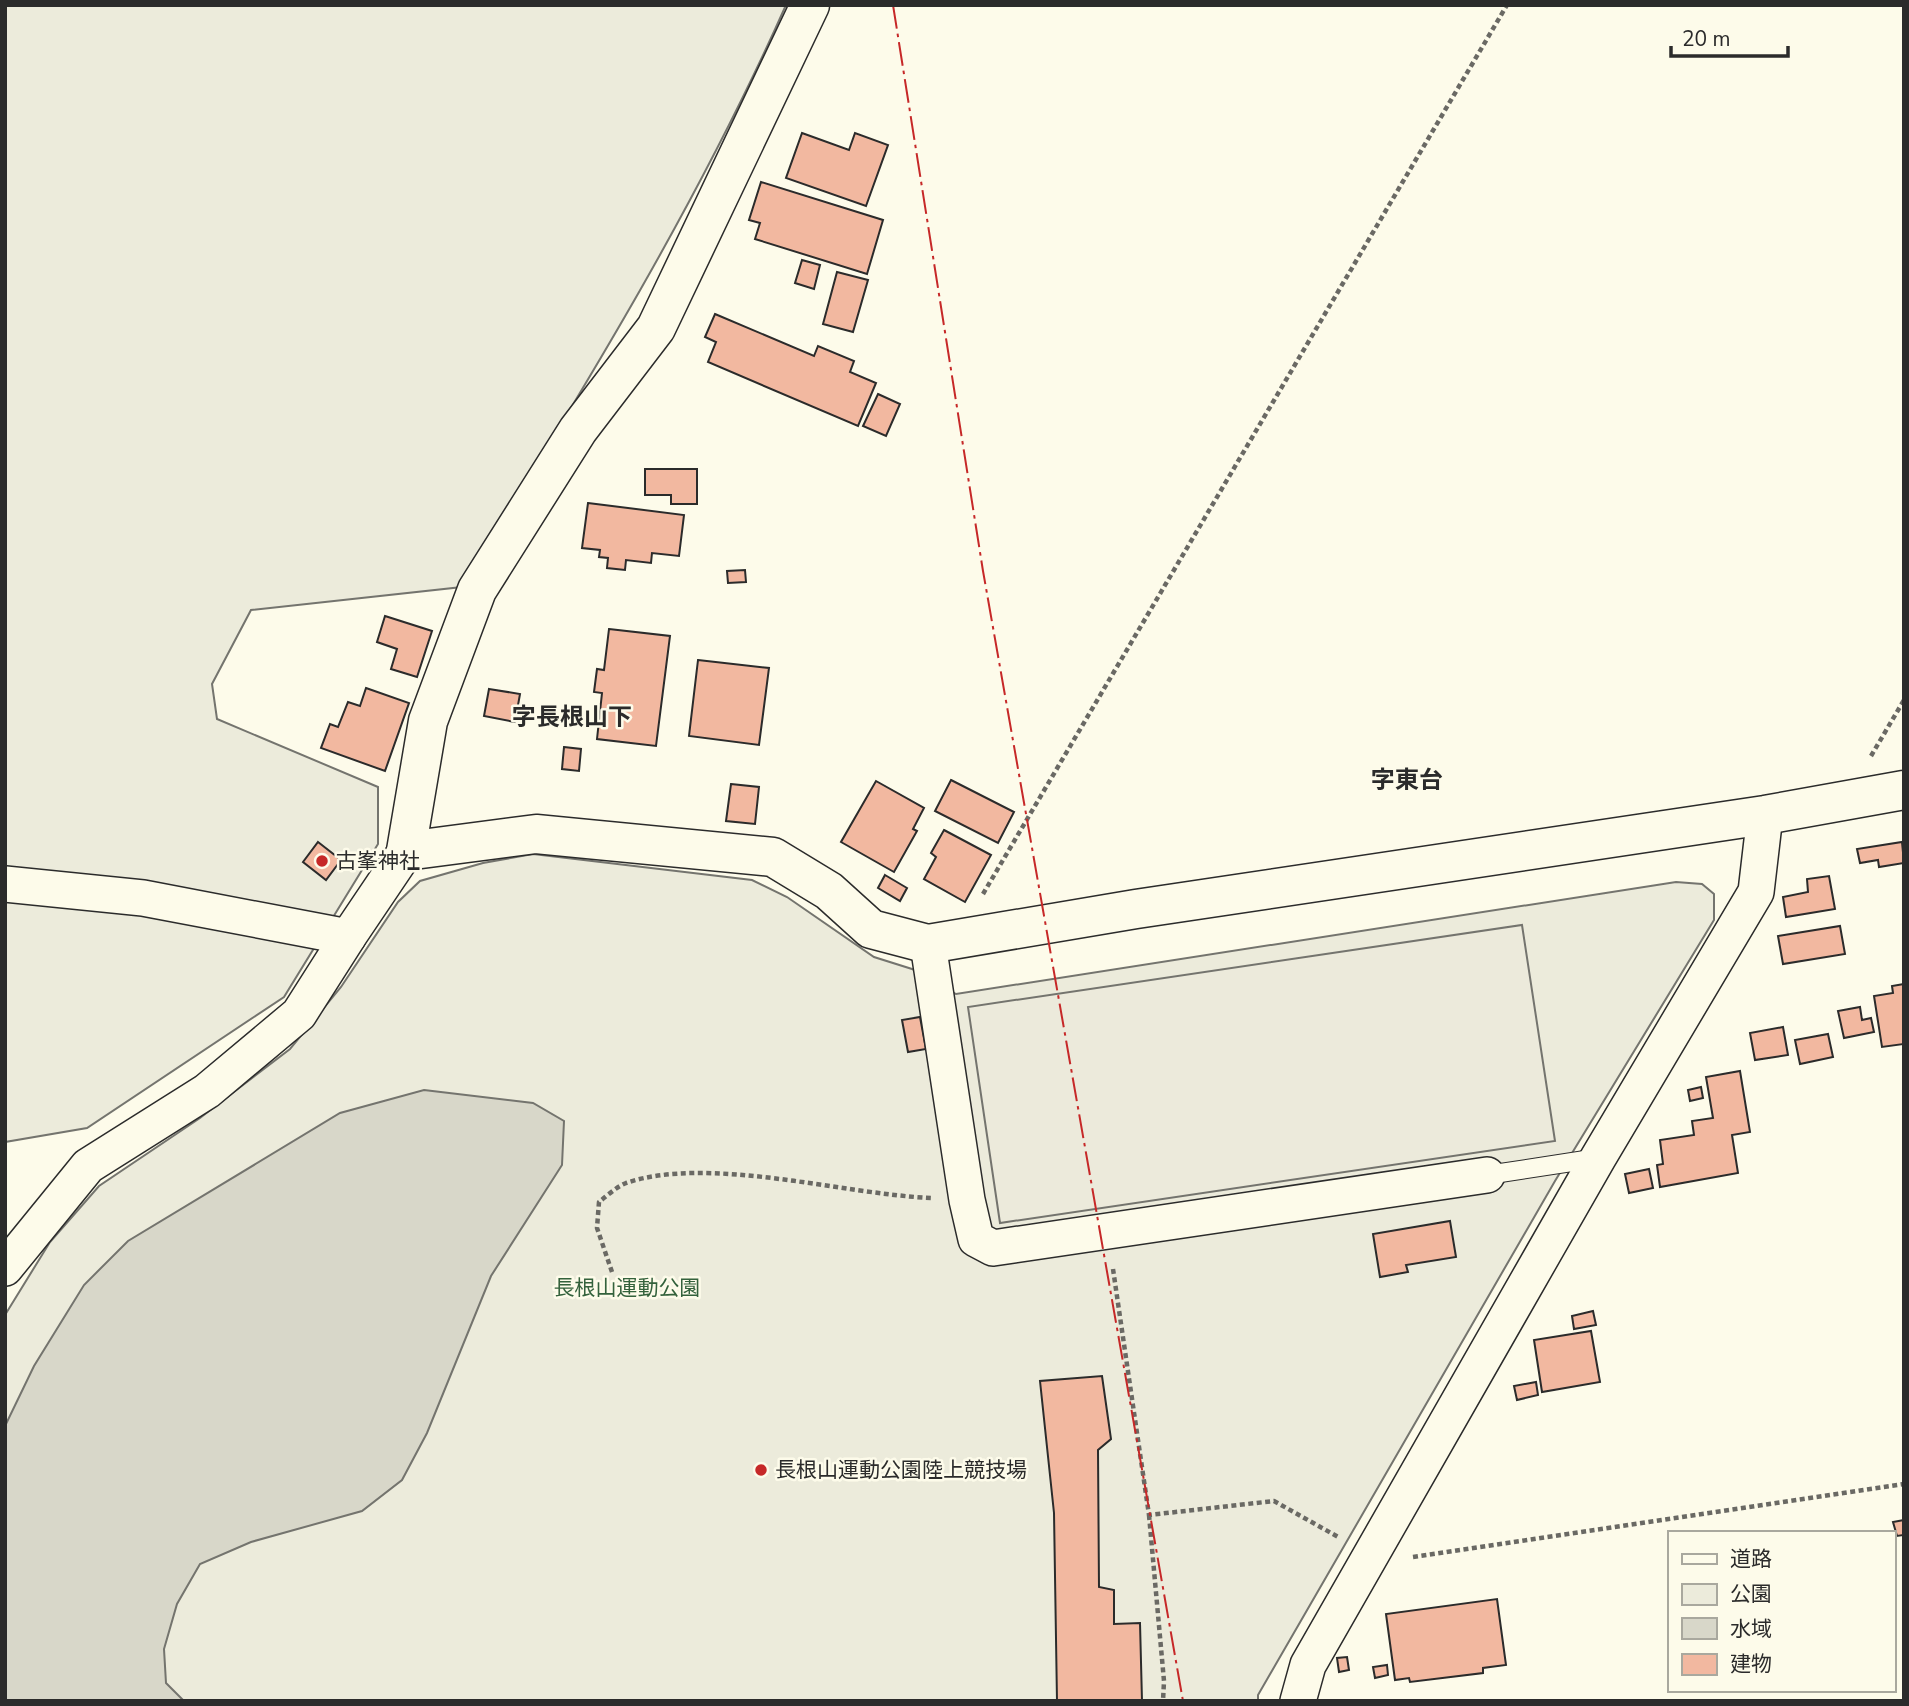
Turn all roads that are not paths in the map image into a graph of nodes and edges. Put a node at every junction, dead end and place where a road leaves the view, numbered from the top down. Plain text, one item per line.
1 (810, 5) edge
2 (1904, 790) edge
3 (1765, 815) junction
4 (406, 851) junction
5 (5, 884) edge
6 (348, 936) junction
7 (942, 942) junction
8 (1598, 1158) junction
9 (1487, 1175) joint
10 (5, 1268) edge
11 (1298, 1701) edge

1 - 4 street
2 - 3 street
3 - 7 street
3 - 8 street
4 - 6 street
4 - 7 street
5 - 6 street
6 - 10 street
7 - 9 street
8 - 9 lane
8 - 11 street

